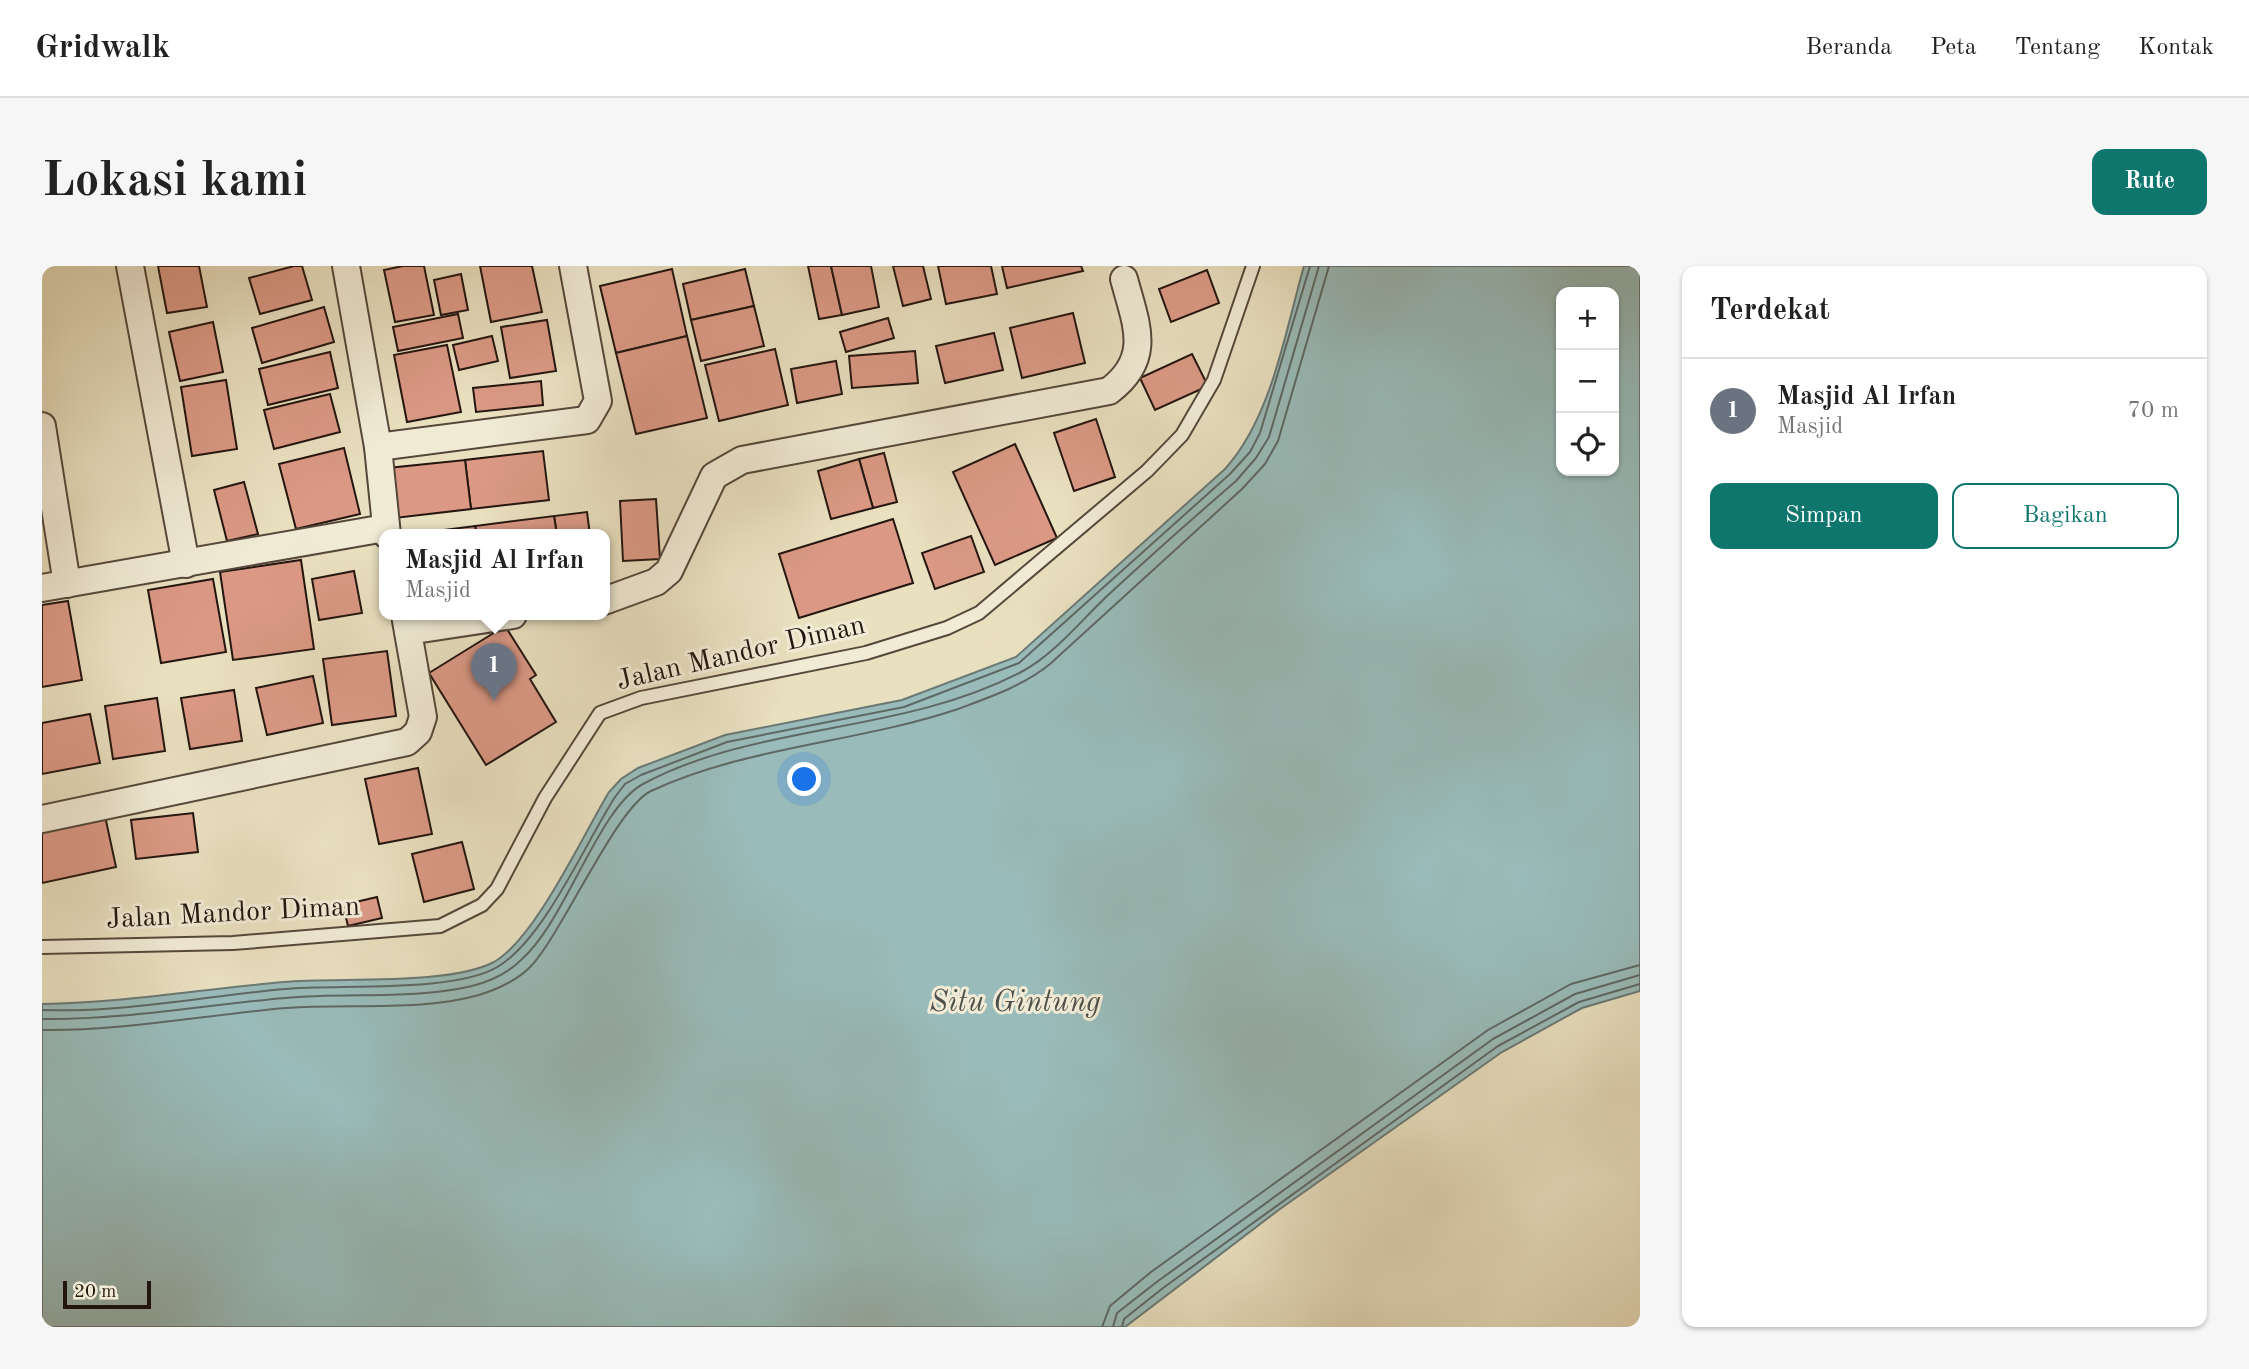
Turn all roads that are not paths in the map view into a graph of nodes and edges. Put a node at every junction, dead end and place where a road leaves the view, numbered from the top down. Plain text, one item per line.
1 (130, 266) edge
2 (346, 266) edge
3 (573, 266) edge
4 (1253, 266) edge
5 (1124, 279) dead end
6 (42, 426) edge
7 (378, 447) junction
8 (386, 529) edge
9 (379, 532) edge
10 (186, 564) junction
11 (55, 586) edge
12 (610, 599) edge
13 (447, 620) edge
14 (407, 623) edge
15 (42, 819) edge
16 (42, 947) edge

1 - 10 street
2 - 7 street
3 - 7 street
4 - 16 lane, Jalan Mandor Diman
5 - 12 street
6 - 11 street
7 - 8 street
9 - 10 street
10 - 11 street
13 - 14 street
14 - 15 street

